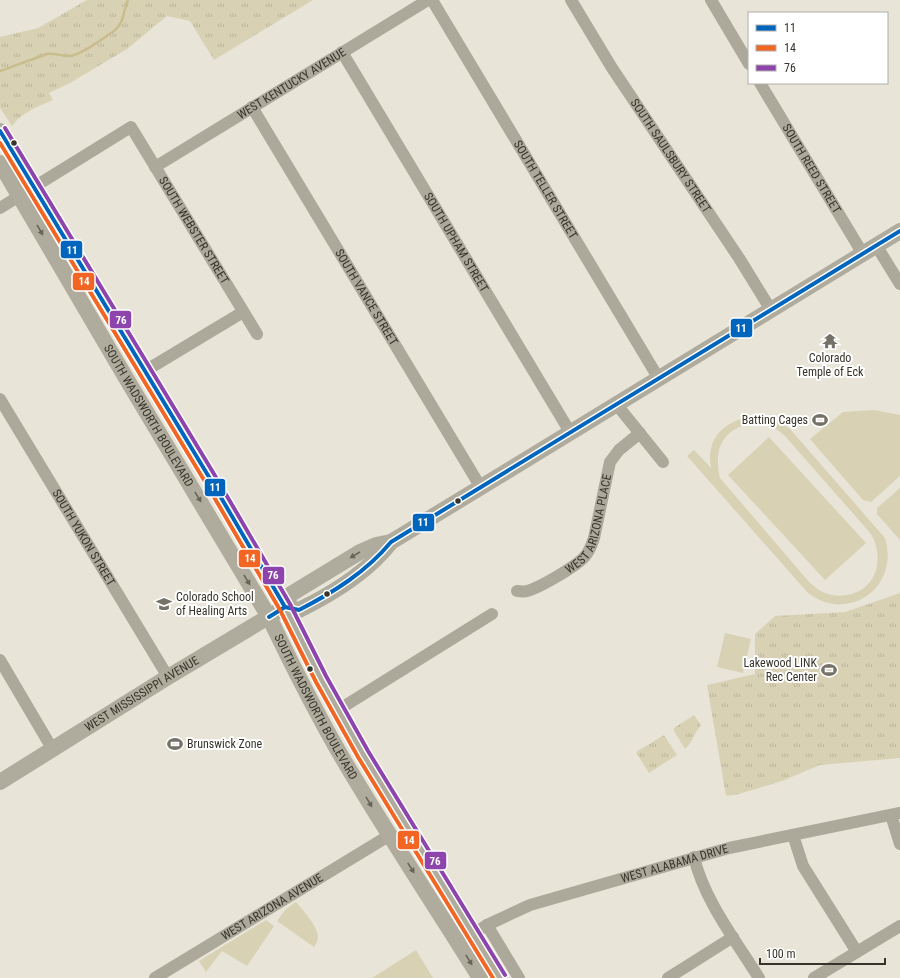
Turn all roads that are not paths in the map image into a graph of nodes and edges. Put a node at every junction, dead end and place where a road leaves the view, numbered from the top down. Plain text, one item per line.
1 (428, 0) edge
2 (432, 0) edge
3 (570, 0) edge
4 (711, 0) edge
5 (342, 52) junction
6 (748, 62) edge
7 (761, 84) edge
8 (252, 107) junction
9 (0, 131) edge
10 (0, 162) edge
11 (155, 166) junction
12 (34, 188) junction
13 (20, 196) junction
14 (0, 208) edge
15 (900, 231) edge
16 (870, 250) junction
17 (900, 284) edge
18 (772, 310) junction
19 (243, 312) junction
20 (257, 334) dead end
21 (144, 371) junction
22 (658, 379) junction
23 (0, 399) edge
24 (617, 405) junction
25 (152, 421) junction
26 (570, 432) junction
27 (640, 433) junction
28 (663, 462) dead end
29 (209, 477) junction
30 (480, 486) junction
31 (517, 591) dead end
32 (285, 607) junction
33 (492, 614) dead end
34 (269, 617) junction
35 (0, 660) edge
36 (168, 677) junction
37 (338, 710) junction
38 (53, 750) junction
39 (0, 782) edge
40 (896, 814) edge
41 (390, 835) junction
42 (793, 835) junction
43 (900, 844) edge
44 (694, 857) junction
45 (435, 873) junction
46 (487, 925) junction
47 (900, 926) edge
48 (473, 934) junction
49 (733, 937) junction
50 (458, 943) junction
51 (857, 952) junction
52 (155, 978) edge
53 (480, 978) edge
54 (500, 978) edge
55 (519, 978) edge
56 (668, 978) edge
57 (759, 978) edge
58 (814, 978) edge

1 - 5 street, WEST KENTUCKY AVENUE
2 - 22 street, SOUTH TELLER STREET
3 - 18 street, SOUTH SAULSBURY STREET
4 - 6 street
5 - 8 street, WEST KENTUCKY AVENUE
5 - 26 street, SOUTH UPHAM STREET
7 - 16 street, SOUTH REED STREET
8 - 11 street, WEST KENTUCKY AVENUE
8 - 30 street, SOUTH VANCE STREET
9 - 12 main road, SOUTH WADSWORTH BOULEVARD
10 - 13 main road, SOUTH WADSWORTH BOULEVARD
11 - 12 street, SOUTH WEBSTER STREET
11 - 19 street, SOUTH WEBSTER STREET
12 - 13 street
12 - 21 main road, SOUTH WADSWORTH BOULEVARD
13 - 14 street
13 -> 25 main road, SOUTH WADSWORTH BOULEVARD
15 - 16 main road
16 - 17 street, SOUTH REED STREET
16 - 18 main road
18 - 22 main road
19 - 20 street, SOUTH WEBSTER STREET
19 - 21 street
21 - 29 main road, SOUTH WADSWORTH BOULEVARD
22 - 24 main road
23 - 36 street, SOUTH YUKON STREET
24 - 26 main road
24 - 27 street
25 - 29 main road
25 -> 34 main road, SOUTH WADSWORTH BOULEVARD
26 - 30 main road
27 - 28 street
27 - 31 street, WEST ARIZONA PLACE
29 - 32 main road, SOUTH WADSWORTH BOULEVARD
30 - 32 main road
32 - 34 main road, WEST MISSISSIPPI AVENUE
32 - 37 main road, SOUTH WADSWORTH BOULEVARD
33 - 37 street
34 - 36 main road, WEST MISSISSIPPI AVENUE
34 -> 41 main road, SOUTH WADSWORTH BOULEVARD
35 - 38 street
36 - 38 main road, WEST MISSISSIPPI AVENUE
37 - 45 main road, SOUTH WADSWORTH BOULEVARD
38 - 39 main road, WEST MISSISSIPPI AVENUE
40 - 42 street, WEST ALABAMA DRIVE
40 - 43 street
41 - 45 main road
41 -> 50 main road, SOUTH WADSWORTH BOULEVARD
41 - 52 street, WEST ARIZONA AVENUE
42 - 44 street, WEST ALABAMA DRIVE
42 - 51 street
44 - 46 street, WEST ALABAMA DRIVE
44 - 49 street
45 - 48 main road, SOUTH WADSWORTH BOULEVARD
46 - 48 street, WEST ALABAMA DRIVE
46 - 55 street
47 - 51 street
48 - 50 street, WEST ALABAMA DRIVE
48 - 54 main road, SOUTH WADSWORTH BOULEVARD
49 - 56 street
49 - 57 street
50 -> 53 main road, SOUTH WADSWORTH BOULEVARD
51 - 58 street

